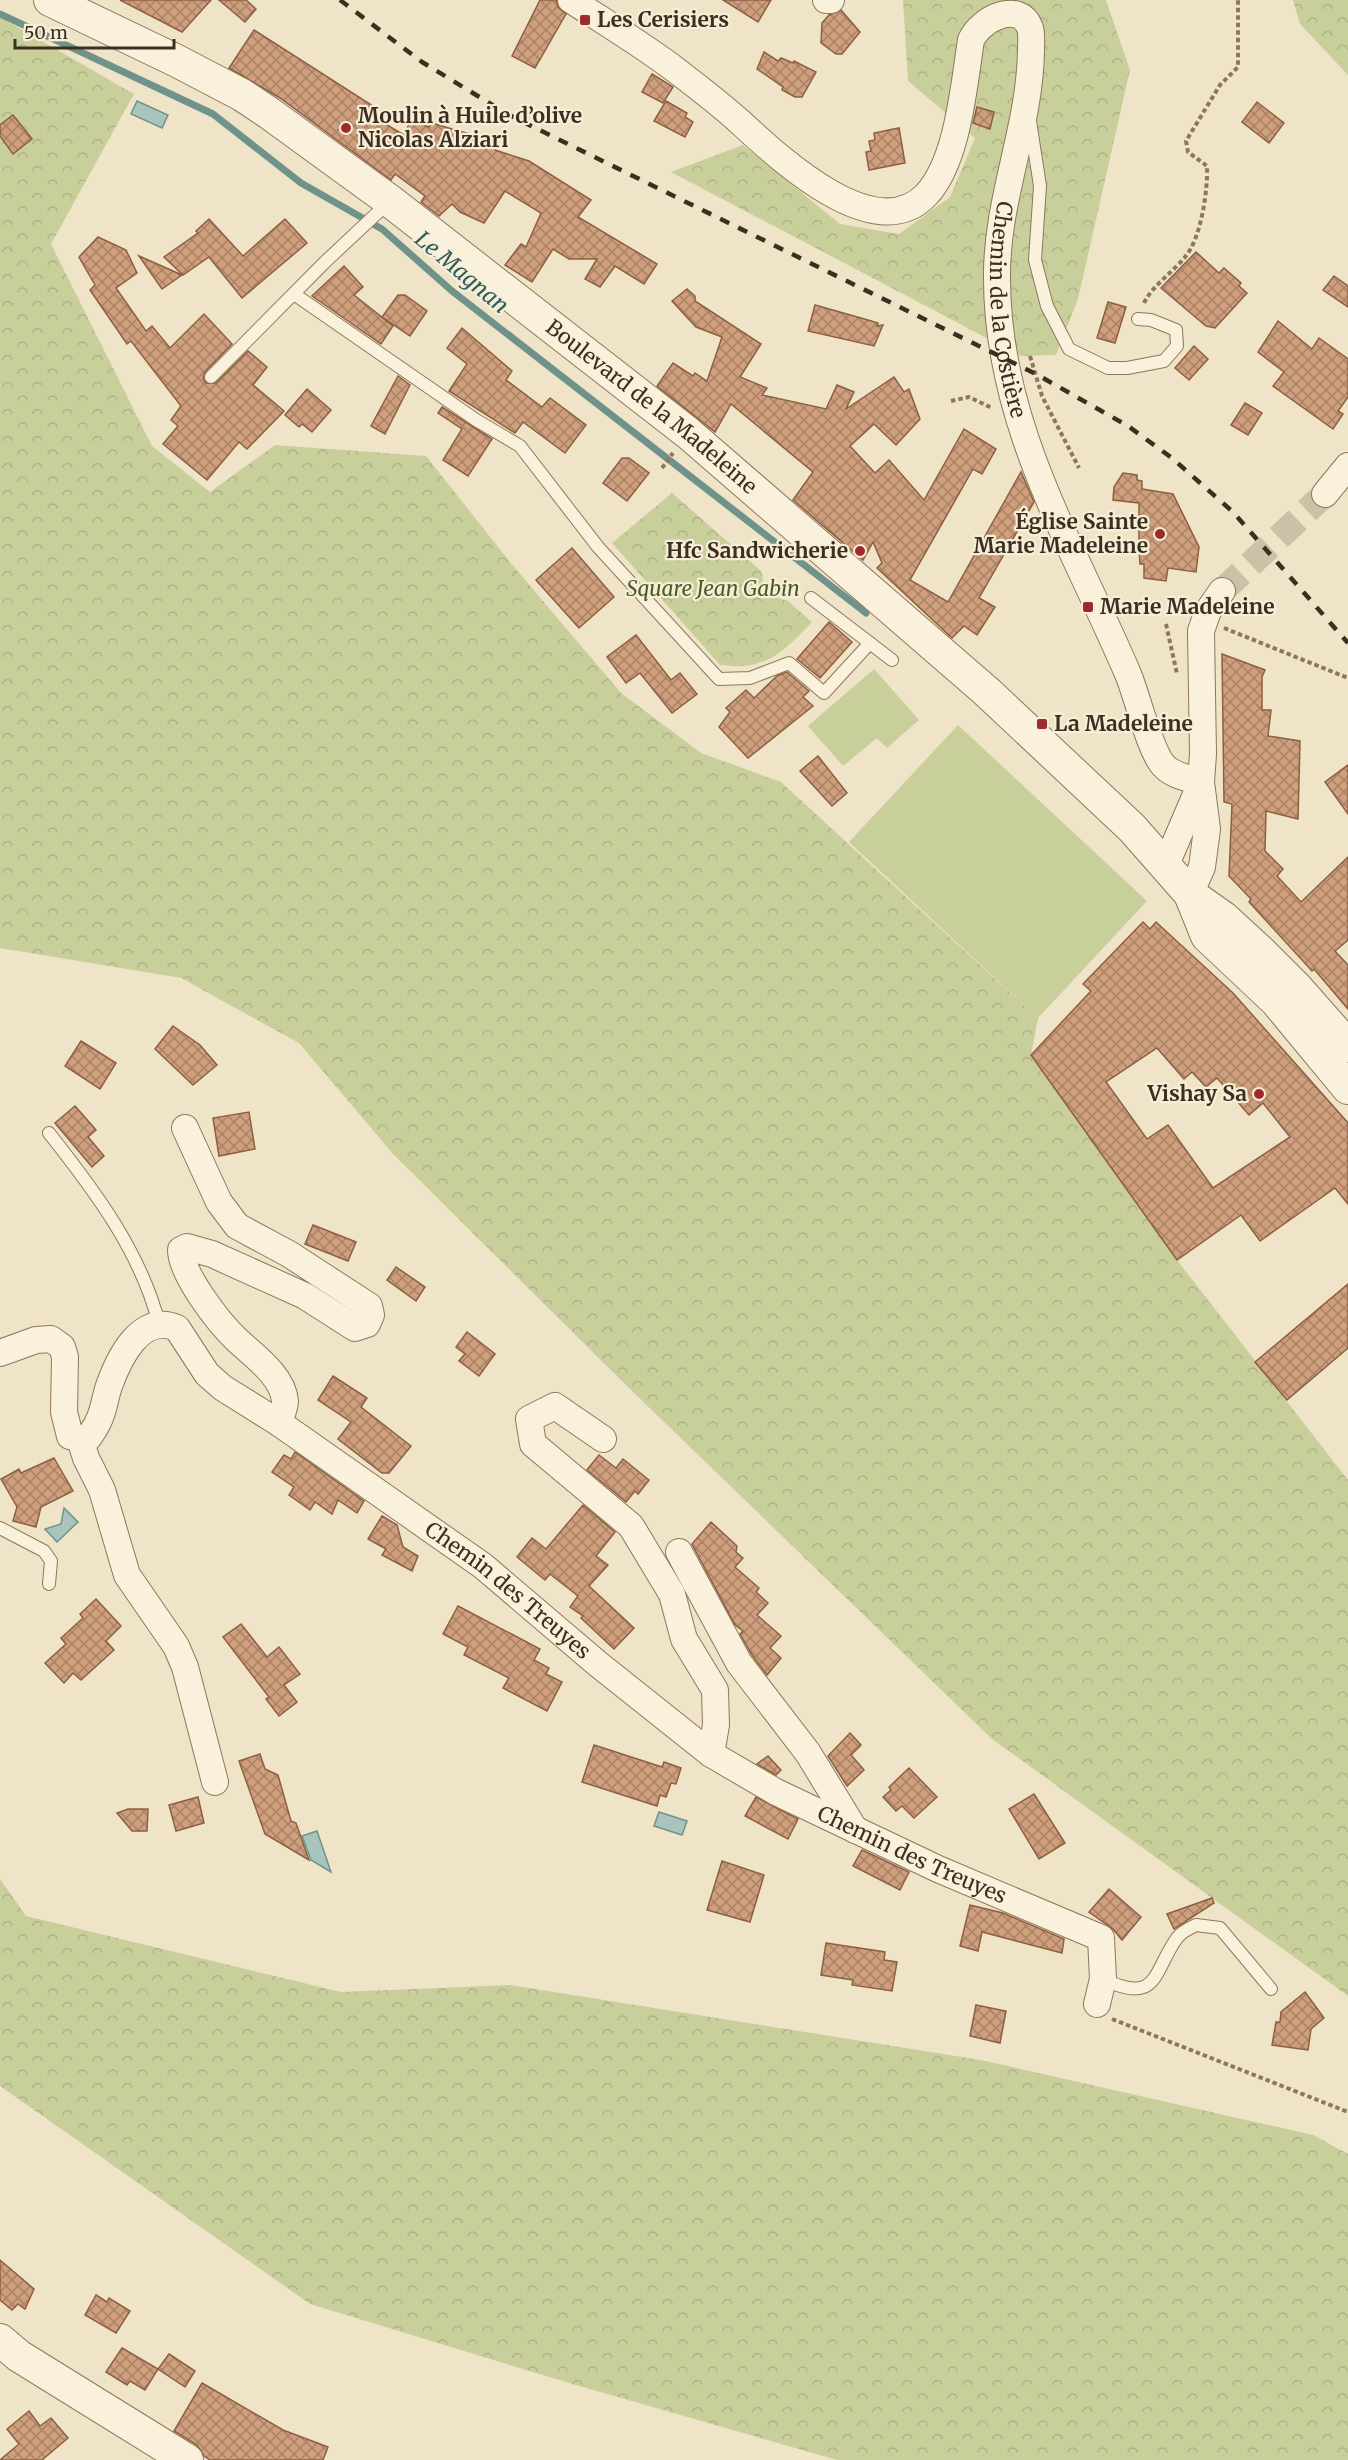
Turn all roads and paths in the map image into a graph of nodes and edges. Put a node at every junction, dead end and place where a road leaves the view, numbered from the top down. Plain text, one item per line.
1 (50, 0) edge
2 (571, 0) edge
3 (826, 0) edge
4 (831, 0) edge
5 (1238, 0) edge
6 (1027, 99) junction
7 (385, 206) junction
8 (294, 294) junction
9 (1138, 319) joint
10 (1029, 352) dead end
11 (211, 377) dead end
12 (951, 401) dead end
13 (1016, 414) junction
14 (677, 448) dead end
15 (1348, 466) edge
16 (662, 468) dead end
17 (1079, 468) dead end
18 (1325, 494) tunnel mouth
19 (1139, 548) dead end
20 (1098, 549) dead end
21 (761, 585) dead end
22 (1222, 591) tunnel mouth
23 (812, 598) joint
24 (1204, 620) junction
25 (1166, 624) dead end
26 (870, 643) junction
27 (892, 660) dead end
28 (1178, 678) dead end
29 (1348, 678) edge
30 (1201, 782) junction
31 (1165, 867) junction
32 (1190, 894) junction
33 (1348, 1046) edge
34 (1348, 1088) edge
35 (185, 1128) dead end
36 (49, 1133) dead end
37 (159, 1324) junction
38 (0, 1353) edge
39 (279, 1423) junction
40 (80, 1439) junction
41 (603, 1439) dead end
42 (0, 1528) edge
43 (679, 1552) dead end
44 (49, 1584) dead end
45 (711, 1754) junction
46 (215, 1782) dead end
47 (855, 1830) junction
48 (1103, 1979) junction
49 (1271, 1989) dead end
50 (1097, 2004) joint
51 (1348, 2112) edge
52 (0, 2340) edge
53 (172, 2457) edge

1 - 7 street, Boulevard de la Madeleine
2 - 6 street, Chemin de la Costière
3 - 4 street
5 - 9 path
6 - 9 lane
6 - 13 street, Chemin de la Costière
7 - 8 lane
7 - 31 street, Boulevard de la Madeleine
8 - 11 lane
8 - 26 lane
10 - 17 path
12 - 13 path
13 - 30 street, Chemin de la Costière
14 - 16 path
15 - 18 street
19 - 20 path
21 - 23 path
22 - 24 street
23 - 26 lane
24 - 29 path
24 - 30 street
25 - 28 path
26 - 27 lane
30 - 31 street
30 - 32 street
31 - 32 street, Boulevard de la Madeleine
32 - 33 street, Boulevard de la Madeleine
32 - 34 street, Boulevard de la Madeleine
35 - 39 street
36 - 37 lane
37 - 39 street, Chemin des Treuyes
37 - 40 street
38 - 40 street
39 - 45 street, Chemin des Treuyes
40 - 46 street
41 - 45 street
42 - 44 lane
43 - 47 street
45 - 47 street, Chemin des Treuyes
47 - 48 street, Chemin des Treuyes
48 - 49 lane
48 - 50 street, Chemin des Treuyes
50 - 51 path
52 - 53 street

